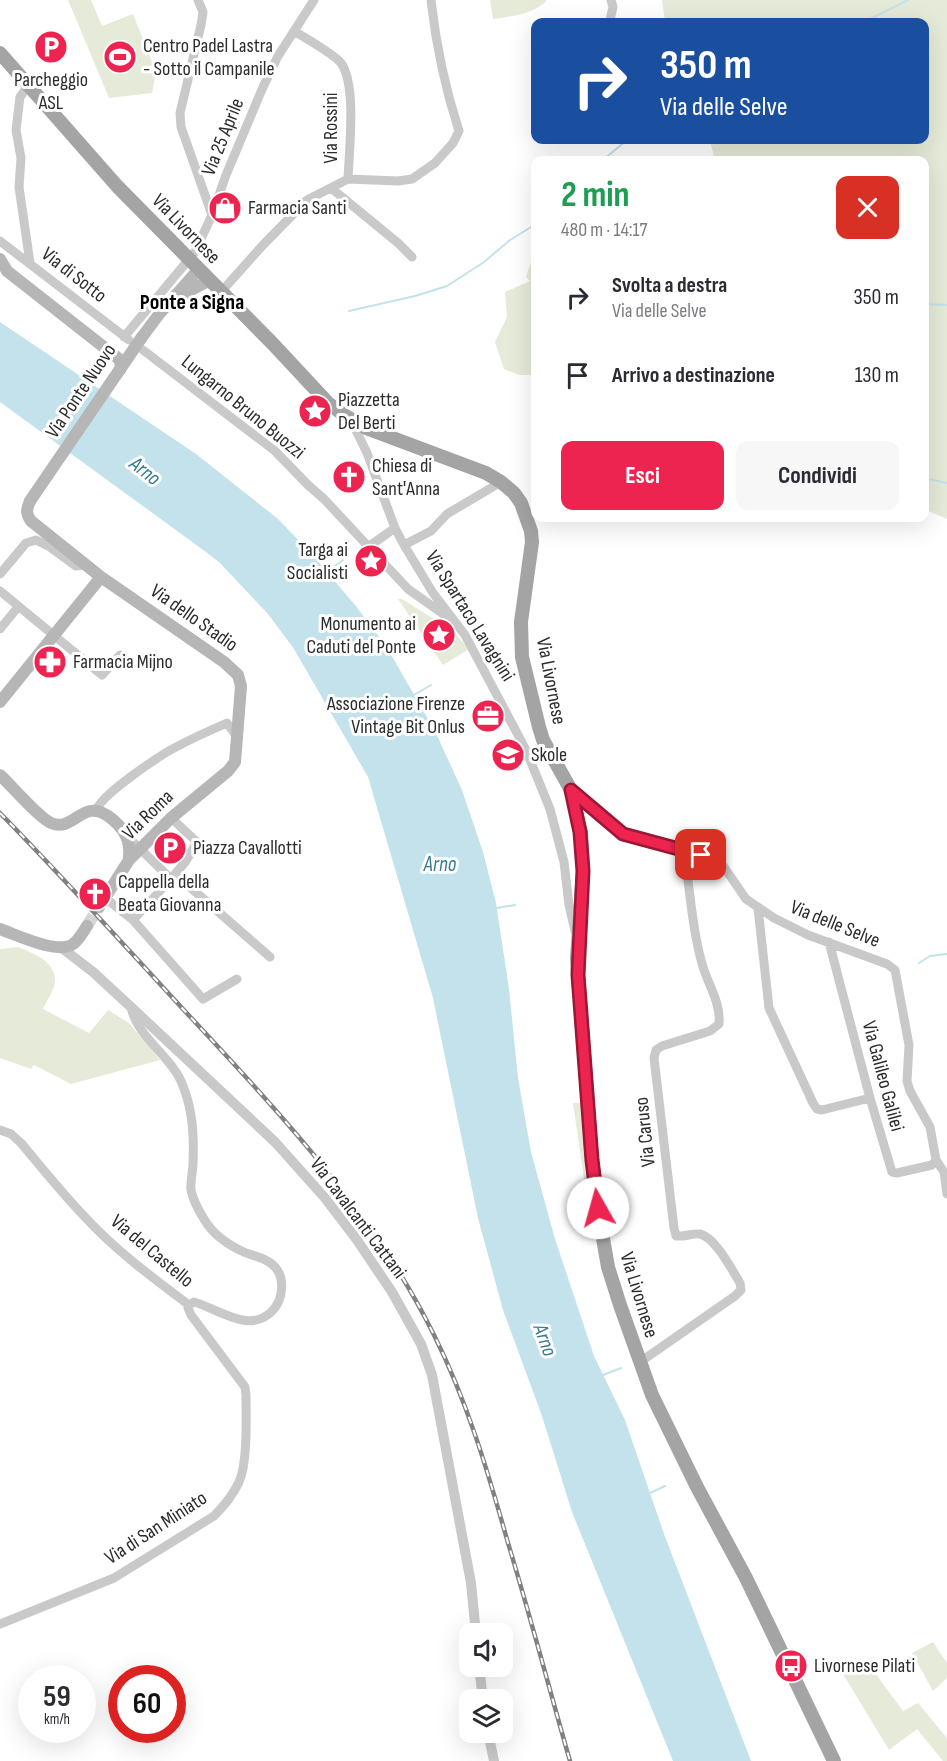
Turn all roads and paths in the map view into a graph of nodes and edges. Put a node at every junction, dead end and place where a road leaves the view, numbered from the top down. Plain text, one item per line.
1 (198, 0) edge
2 (314, 0) edge
3 (431, 0) edge
4 (611, 0) edge
5 (610, 18) edge
6 (294, 31) junction
7 (0, 53) edge
8 (28, 86) junction
9 (348, 179) junction
10 (331, 188) junction
11 (212, 215) junction
12 (0, 241) edge
13 (412, 257) dead end
14 (0, 259) edge
15 (30, 263) junction
16 (194, 264) junction
17 (210, 280) junction
18 (221, 292) junction
19 (167, 304) junction
20 (135, 341) junction
21 (120, 370) junction
22 (351, 420) junction
23 (501, 482) junction
24 (30, 501) joint
25 (395, 528) junction
26 (404, 545) junction
27 (368, 547) junction
28 (86, 565) junction
29 (0, 574) edge
30 (101, 577) junction
31 (0, 591) edge
32 (18, 607) junction
33 (458, 624) junction
34 (0, 628) edge
35 (54, 636) junction
36 (120, 655) dead end
37 (0, 702) edge
38 (237, 737) junction
39 (236, 762) joint
40 (0, 775) edge
41 (571, 790) junction
42 (96, 811) junction
43 (171, 818) junction
44 (125, 834) junction
45 (140, 849) junction
46 (684, 851) junction
47 (129, 860) junction
48 (173, 876) junction
49 (102, 902) joint
50 (758, 908) junction
51 (133, 920) junction
52 (87, 926) tunnel mouth
53 (0, 929) edge
54 (829, 942) junction
55 (579, 945) junction
56 (62, 948) junction
57 (270, 957) dead end
58 (237, 979) dead end
59 (131, 1007) junction
60 (870, 1098) junction
61 (0, 1130) edge
62 (936, 1160) junction
63 (947, 1194) edge
64 (189, 1305) junction
65 (640, 1362) junction
66 (475, 1623) edge
67 (0, 1624) edge
68 (490, 1743) edge
69 (494, 1761) edge
70 (834, 1761) edge

1 - 11 street
2 - 6 street, Via 25 Aprile
3 - 9 street
4 - 5 street
6 - 9 street, Via Rossini
6 - 11 street, Via 25 Aprile
7 - 8 main road, Via Livornese
8 - 15 street
8 - 16 main road, Via Livornese
9 - 10 street
10 - 13 street
10 - 18 street
11 - 16 street, Via 25 Aprile
12 - 15 street, Via di Sotto
14 - 21 main road
15 - 20 street, Via di Sotto
16 - 17 main road, Via Livornese
16 - 19 main road, Via Ponte Nuovo
16 - 20 street, Via 25 Aprile
17 - 18 main road, Via Livornese
17 - 19 main road, Via Ponte Nuovo
18 - 22 main road, Via Livornese
19 - 20 main road, Via Ponte Nuovo
20 - 21 main road, Via Ponte Nuovo, bridge
20 - 27 street, Lungarno Bruno Buozzi
21 - 24 main road, Via Ponte Nuovo, bridge
22 - 23 main road, Via Livornese
22 - 25 street, Via Spartaco Lavagnini
23 - 26 street
23 - 41 main road, Via Livornese
24 - 28 main road, Via dello Stadio
25 - 26 street, Via Spartaco Lavagnini
25 - 27 street
26 - 33 street, Via Spartaco Lavagnini
27 - 33 street, Lungarno Bruno Buozzi
28 - 29 street, Via dello Stadio
28 - 30 main road, Via dello Stadio
30 - 35 main road
30 - 38 main road, Via dello Stadio
31 - 32 street
32 - 34 street
32 - 35 street
33 - 55 street, Via Spartaco Lavagnini
35 - 36 street
35 - 37 main road
38 - 39 main road, Via dello Stadio
38 - 42 street
39 - 43 main road, Via Roma
40 - 42 main road
41 - 46 street, Via delle Selve
41 - 55 main road, Via Livornese
42 - 44 main road
43 - 45 main road, Via Roma
43 - 48 street
44 - 45 street
44 - 47 main road
45 - 47 main road, Via Roma
45 - 48 street
46 - 50 street, Via delle Selve
46 - 65 street, Via Caruso
47 - 49 main road, Via Roma
48 - 51 street
48 - 57 street
49 - 51 street
50 - 54 street, Via delle Selve
50 - 60 street
51 - 58 street
52 - 56 main road
53 - 56 main road
54 - 60 street, Via Galileo Galilei
54 - 62 street, Via delle Selve
55 - 65 main road, Via Livornese
56 - 59 street, Via Cavalcanti Cattani
59 - 64 street, Via del Castello
59 - 66 street, Via Cavalcanti Cattani
60 - 62 street, Via Galileo Galilei
61 - 64 street, Via del Castello
62 - 63 street, Via delle Selve
64 - 67 street, Via di San Miniato
65 - 70 main road, Via Livornese
68 - 69 street

